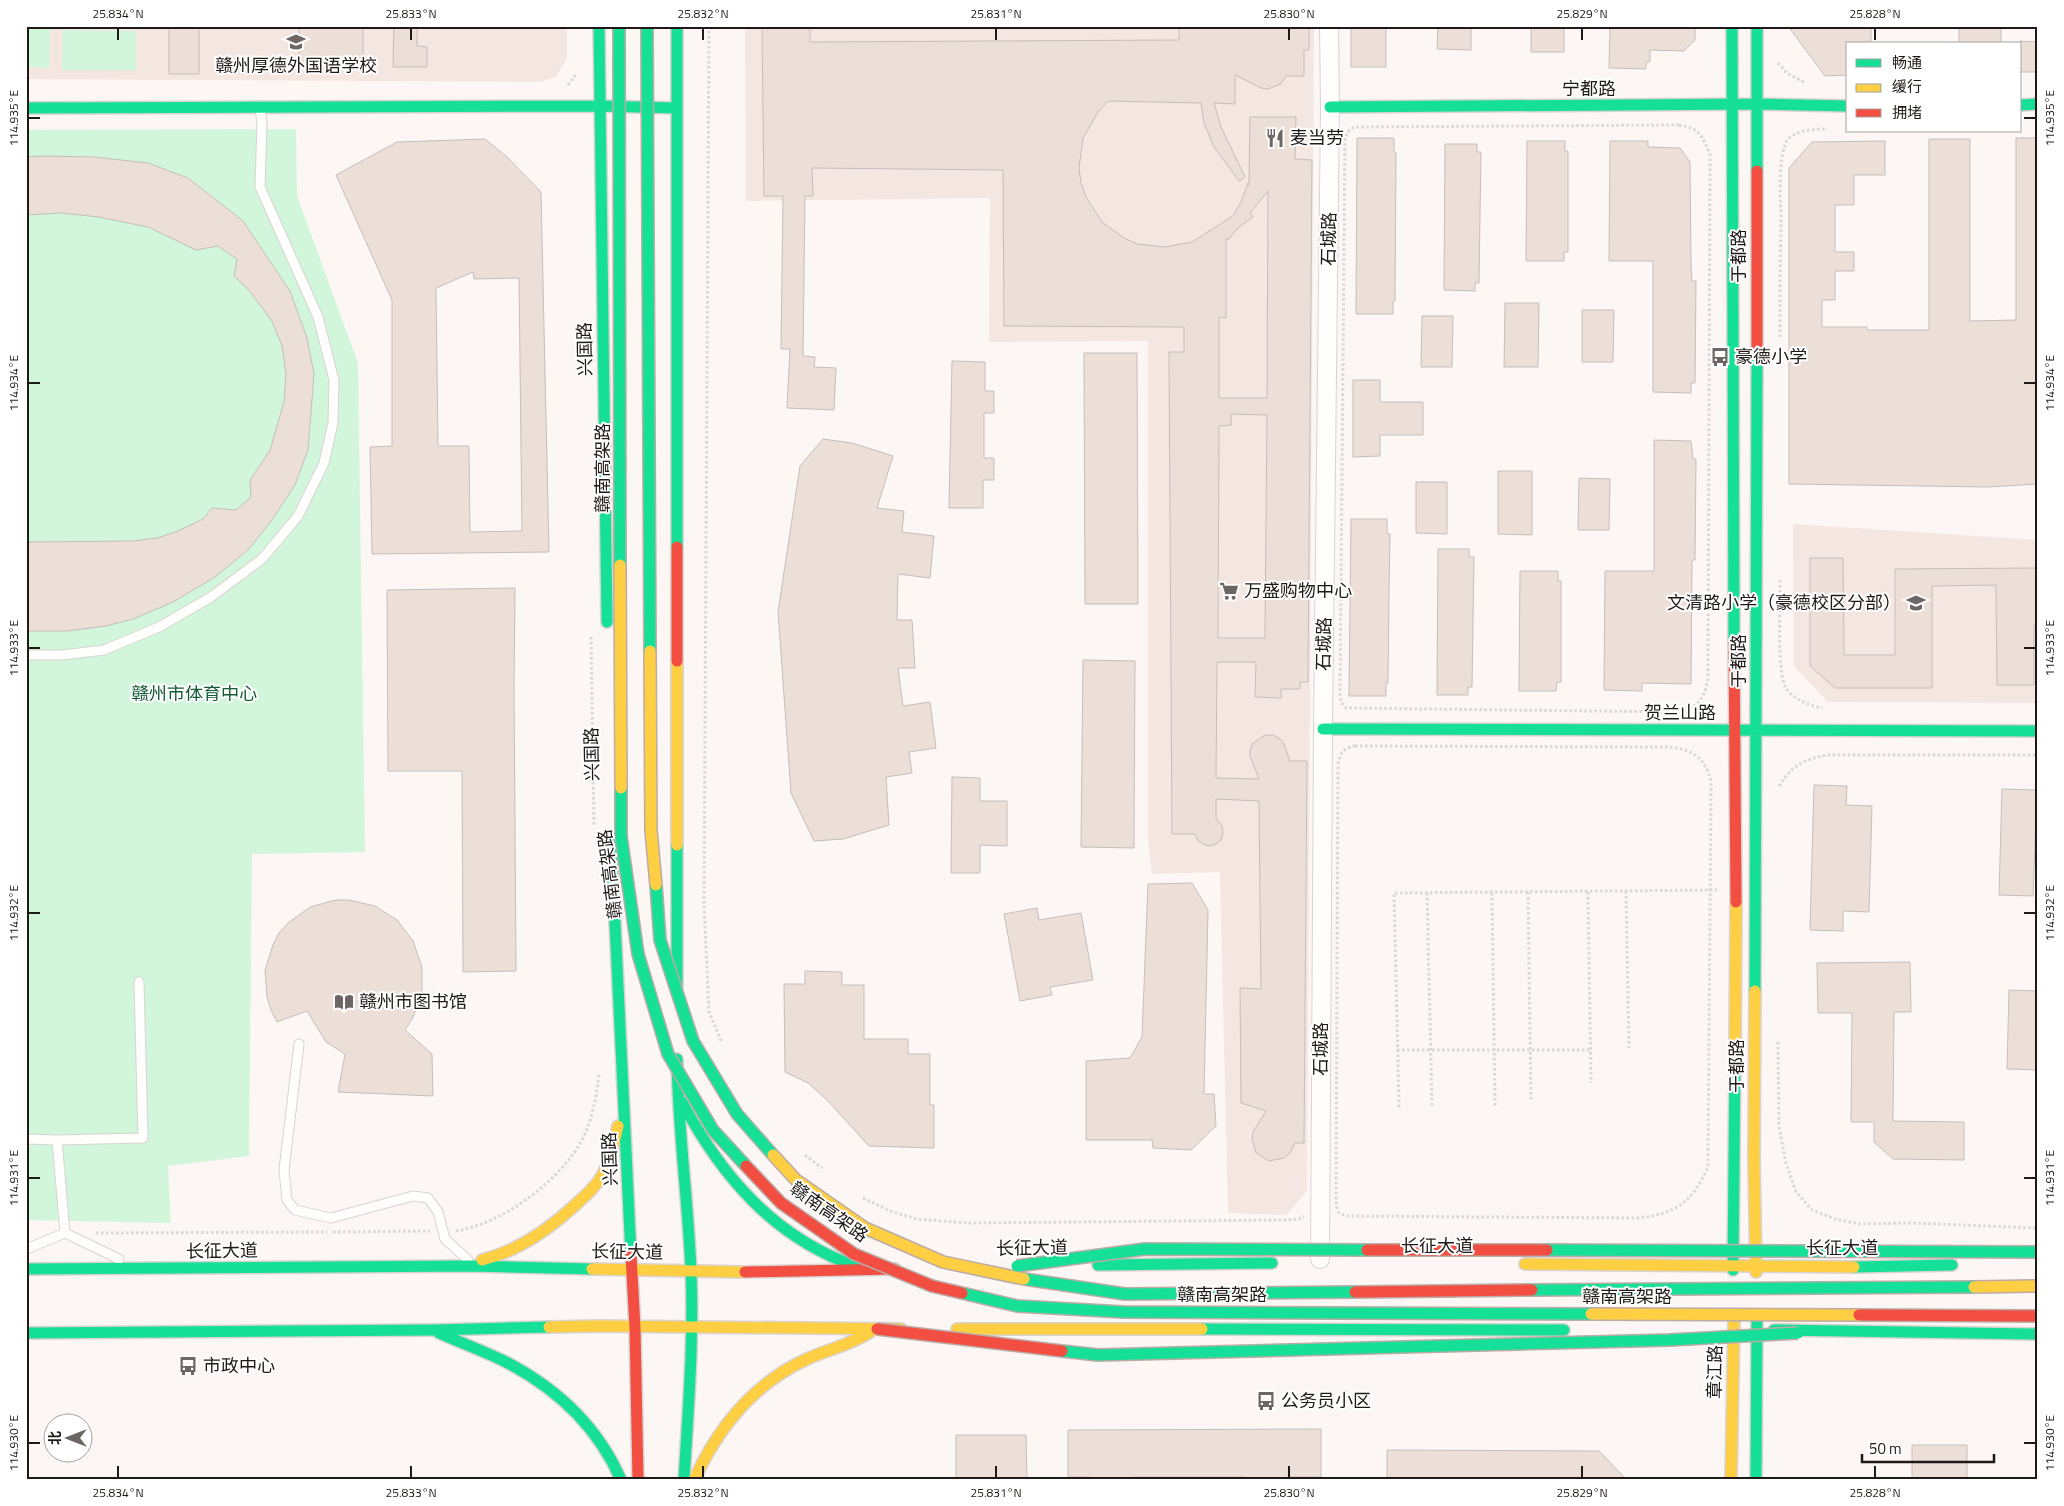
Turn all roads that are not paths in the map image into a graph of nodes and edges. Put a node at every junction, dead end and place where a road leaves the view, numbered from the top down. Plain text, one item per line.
1 (599, 26) edge
2 (619, 26) edge
3 (647, 26) edge
4 (677, 26) edge
5 (1329, 26) edge
6 (1732, 26) edge
7 (1757, 26) edge
8 (1756, 104) junction
9 (2022, 104) edge
10 (2038, 104) edge
11 (1733, 105) junction
12 (599, 106) junction
13 (1846, 106) edge
14 (1330, 107) junction
15 (26, 108) edge
16 (260, 108) junction
17 (676, 108) junction
18 (608, 637) dead end
19 (26, 655) edge
20 (609, 726) dead end
21 (1323, 729) junction
22 (1734, 730) junction
23 (1757, 730) junction
24 (2038, 731) edge
25 (139, 982) dead end
26 (299, 1044) dead end
27 (623, 1067) junction
28 (677, 1091) junction
29 (26, 1139) edge
30 (57, 1140) junction
31 (65, 1233) junction
32 (26, 1249) edge
33 (2038, 1252) edge
34 (1281, 1262) dead end
35 (1320, 1262) dead end
36 (2038, 1263) edge
37 (471, 1264) junction
38 (1510, 1264) dead end
39 (2018, 1264) dead end
40 (1959, 1265) dead end
41 (1017, 1266) junction
42 (1733, 1266) junction
43 (1756, 1266) junction
44 (26, 1269) edge
45 (139, 1269) junction
46 (632, 1270) junction
47 (871, 1270) junction
48 (691, 1271) junction
49 (2038, 1286) edge
50 (2038, 1316) edge
51 (2038, 1320) edge
52 (691, 1327) junction
53 (635, 1328) junction
54 (877, 1329) junction
55 (433, 1330) junction
56 (1578, 1330) dead end
57 (1597, 1330) dead end
58 (1734, 1330) junction
59 (1757, 1330) junction
60 (26, 1333) edge
61 (2038, 1334) edge
62 (699, 1416) dead end
63 (701, 1442) dead end
64 (702, 1459) junction
65 (621, 1480) edge
66 (627, 1480) edge
67 (638, 1480) edge
68 (684, 1480) edge
69 (694, 1480) edge
70 (703, 1480) edge
71 (1731, 1480) edge
72 (1756, 1480) edge

1 - 12 main road, 兴国路
2 - 50 main road, 赣南高架路, bridge
3 - 49 main road, 赣南高架路, bridge
4 - 17 main road
5 - 14 street, 石城路
6 - 11 main road, 于都路
7 - 8 main road, 于都路
8 - 11 main road, 宁都路
8 - 13 main road, 宁都路
8 - 23 main road, 于都路
9 - 10 main road
11 - 14 main road, 宁都路
11 - 22 main road, 于都路
12 - 16 main road
12 - 17 main road
12 - 18 main road, 兴国路
14 - 21 street, 石城路
15 - 16 main road
16 - 19 lane
17 - 28 main road
20 - 27 main road, 兴国路
21 - 22 main road, 贺兰山路
21 - 35 street, 石城路
22 - 23 main road, 贺兰山路
22 - 42 main road, 于都路
23 - 24 main road, 贺兰山路
23 - 43 main road, 于都路
25 - 30 lane
26 - 37 lane
27 - 37 main road
27 - 46 main road, 兴国路
28 - 47 main road
28 - 48 main road
29 - 30 lane
30 - 31 lane
31 - 32 lane
31 - 45 lane
33 - 41 main road, bridge
34 - 41 main road, 长征大道
36 - 39 main road
37 - 45 main road, 长征大道
37 - 46 main road, 长征大道
38 - 42 main road, 长征大道
40 - 43 main road, 长征大道
41 - 47 main road, 长征大道
42 - 43 main road, 长征大道
42 - 58 main road, 章江路
43 - 59 main road
44 - 45 main road, 长征大道
46 - 48 main road, 长征大道
46 - 53 main road, 兴国路
47 - 48 main road, 长征大道
48 - 52 main road
51 - 54 main road, bridge
52 - 53 main road
52 - 54 main road
52 - 62 main road
52 - 68 main road
53 - 55 main road
53 - 66 main road
53 - 67 main road, 兴国路
54 - 56 main road
54 - 64 main road
55 - 60 main road
55 - 65 main road
57 - 58 main road
58 - 59 main road
58 - 71 main road, 章江路
59 - 61 main road
59 - 72 main road
63 - 64 main road
64 - 69 main road
64 - 70 main road

